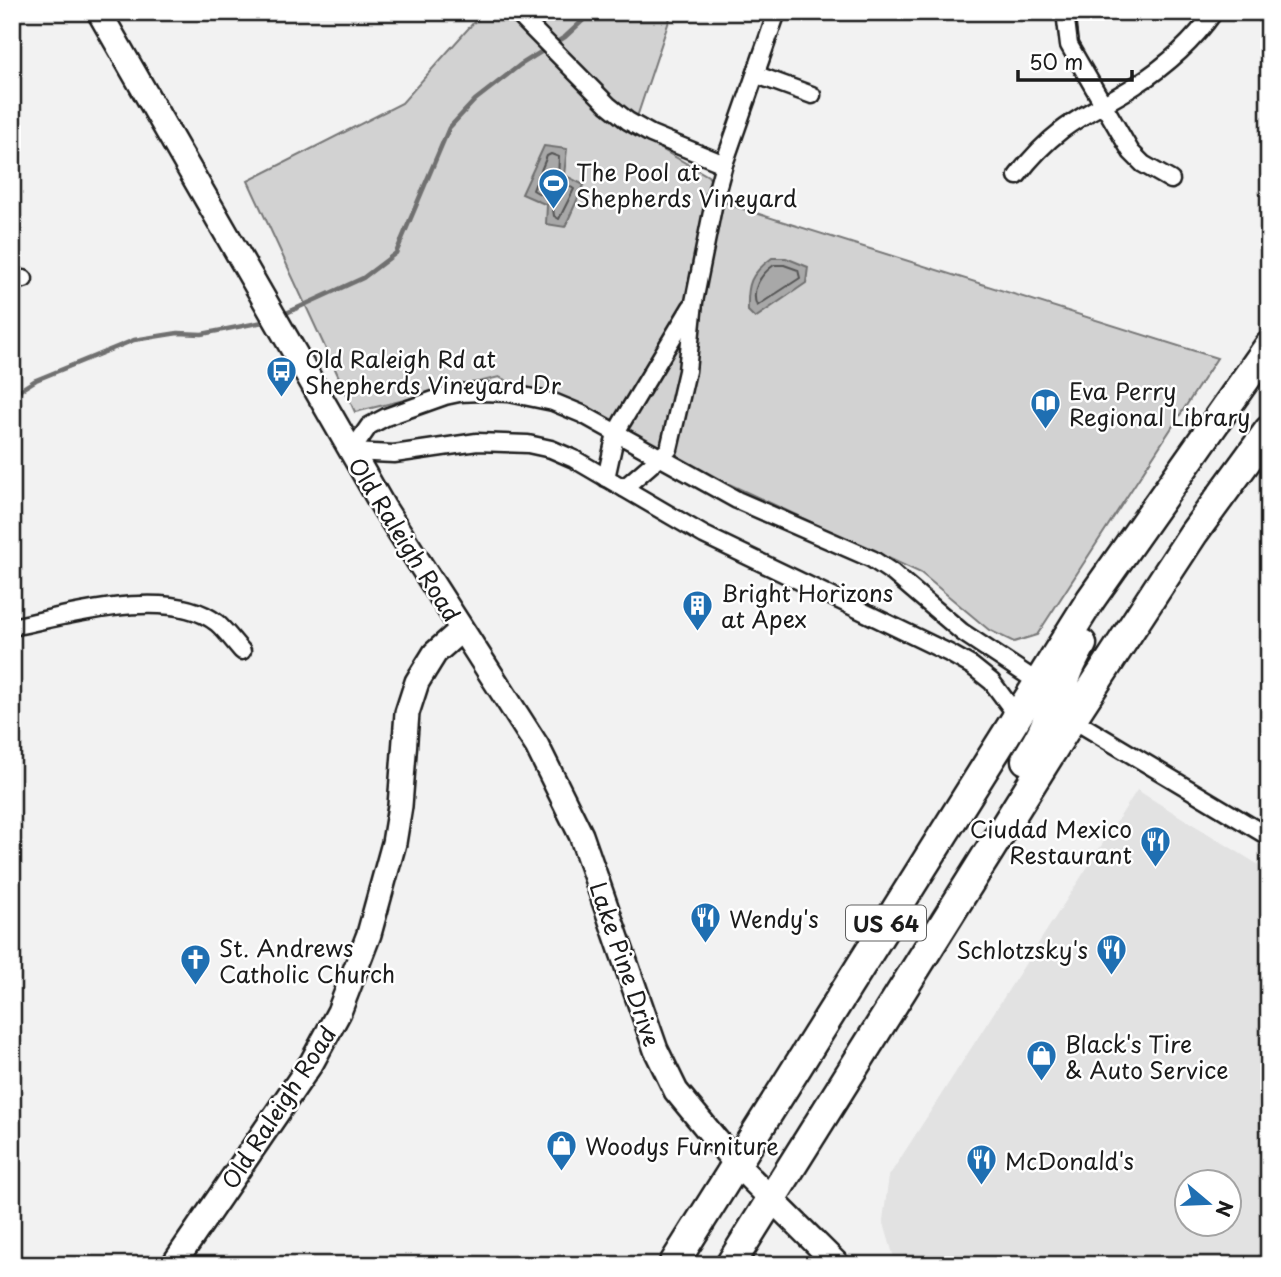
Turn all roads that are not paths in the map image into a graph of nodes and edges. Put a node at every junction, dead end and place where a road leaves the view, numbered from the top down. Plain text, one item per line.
1 (99, 12) edge
2 (516, 12) edge
3 (778, 12) edge
4 (1065, 12) edge
5 (1214, 12) edge
6 (757, 75) junction
7 (812, 94) dead end
8 (1102, 104) junction
9 (724, 164) junction
10 (1017, 176) dead end
11 (1171, 180) dead end
12 (694, 302) junction
13 (1269, 346) edge
14 (1269, 430) edge
15 (617, 433) junction
16 (351, 452) junction
17 (660, 458) junction
18 (606, 478) junction
19 (1172, 485) junction
20 (624, 488) junction
21 (12, 627) edge
22 (461, 630) junction
23 (242, 651) dead end
24 (1038, 683) junction
25 (1072, 719) junction
26 (1009, 728) junction
27 (1269, 837) edge
28 (972, 879) junction
29 (736, 1164) junction
30 (772, 1198) junction
31 (173, 1265) edge
32 (673, 1265) edge
33 (730, 1265) edge
34 (838, 1265) edge

1 - 16 main road, Old Raleigh Road
2 - 9 street
3 - 6 street
4 - 8 street
5 - 8 street
6 - 7 street
6 - 9 street
8 - 10 street
8 - 11 street
9 - 12 street
12 - 15 street
12 - 17 street
13 - 19 highway, US 64
14 - 25 highway, US 64
15 - 16 street
15 - 17 street
15 - 18 street
16 - 18 street
16 - 22 main road, Old Raleigh Road
17 - 20 street
17 - 24 street
18 - 20 street
19 - 24 highway, US 64
19 - 25 highway
20 - 26 street
21 - 23 street
22 - 29 main road, Lake Pine Drive
22 - 31 main road, Old Raleigh Road
24 - 26 highway, US 64
24 - 28 highway
25 - 27 street
25 - 28 highway, US 64
26 - 29 highway, US 64
28 - 30 highway, US 64
29 - 30 main road, Lake Pine Drive
29 - 32 highway, US 64
30 - 33 highway, US 64
30 - 34 main road, Lake Pine Drive

